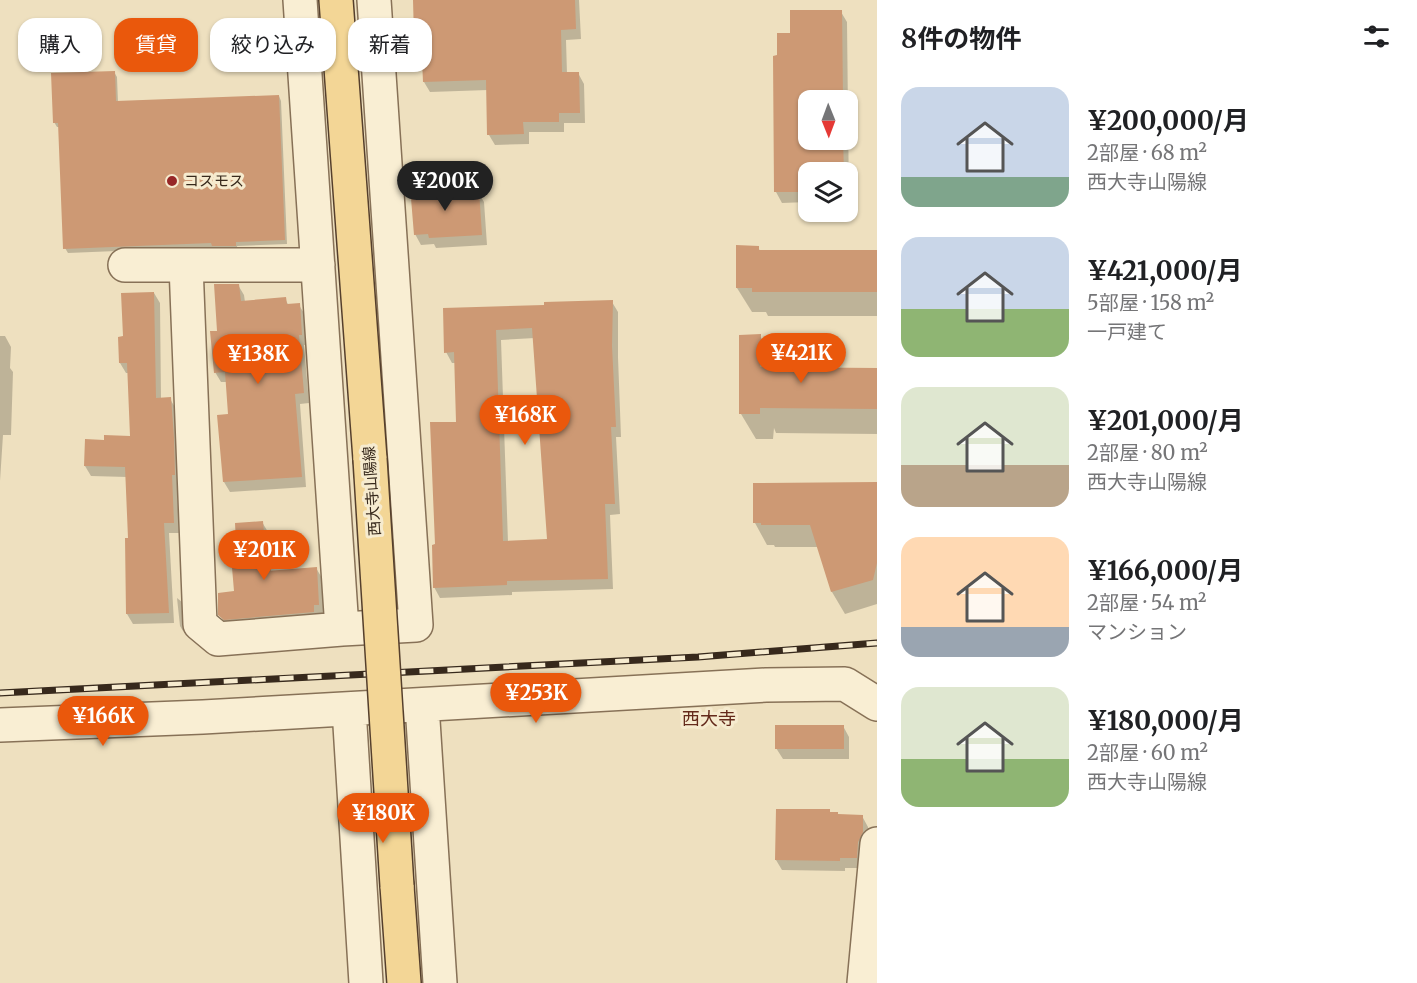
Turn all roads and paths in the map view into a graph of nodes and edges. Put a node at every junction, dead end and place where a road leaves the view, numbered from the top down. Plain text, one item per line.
1 (300, 0) edge
2 (336, 0) edge
3 (374, 0) edge
4 (125, 265) dead end
5 (186, 265) junction
6 (318, 265) junction
7 (342, 629) junction
8 (877, 704) edge
9 (422, 705) junction
10 (350, 709) junction
11 (0, 725) edge
12 (877, 844) edge
13 (366, 983) edge
14 (404, 983) edge
15 (440, 983) edge
16 (864, 983) edge

1 - 6 street
2 - 14 main road, 西大寺山陽線, bridge
3 - 7 street
4 - 5 street
5 - 6 street
5 - 7 street
6 - 7 street
8 - 9 street
9 - 10 street
9 - 15 street
10 - 11 street
10 - 13 street
12 - 16 street

